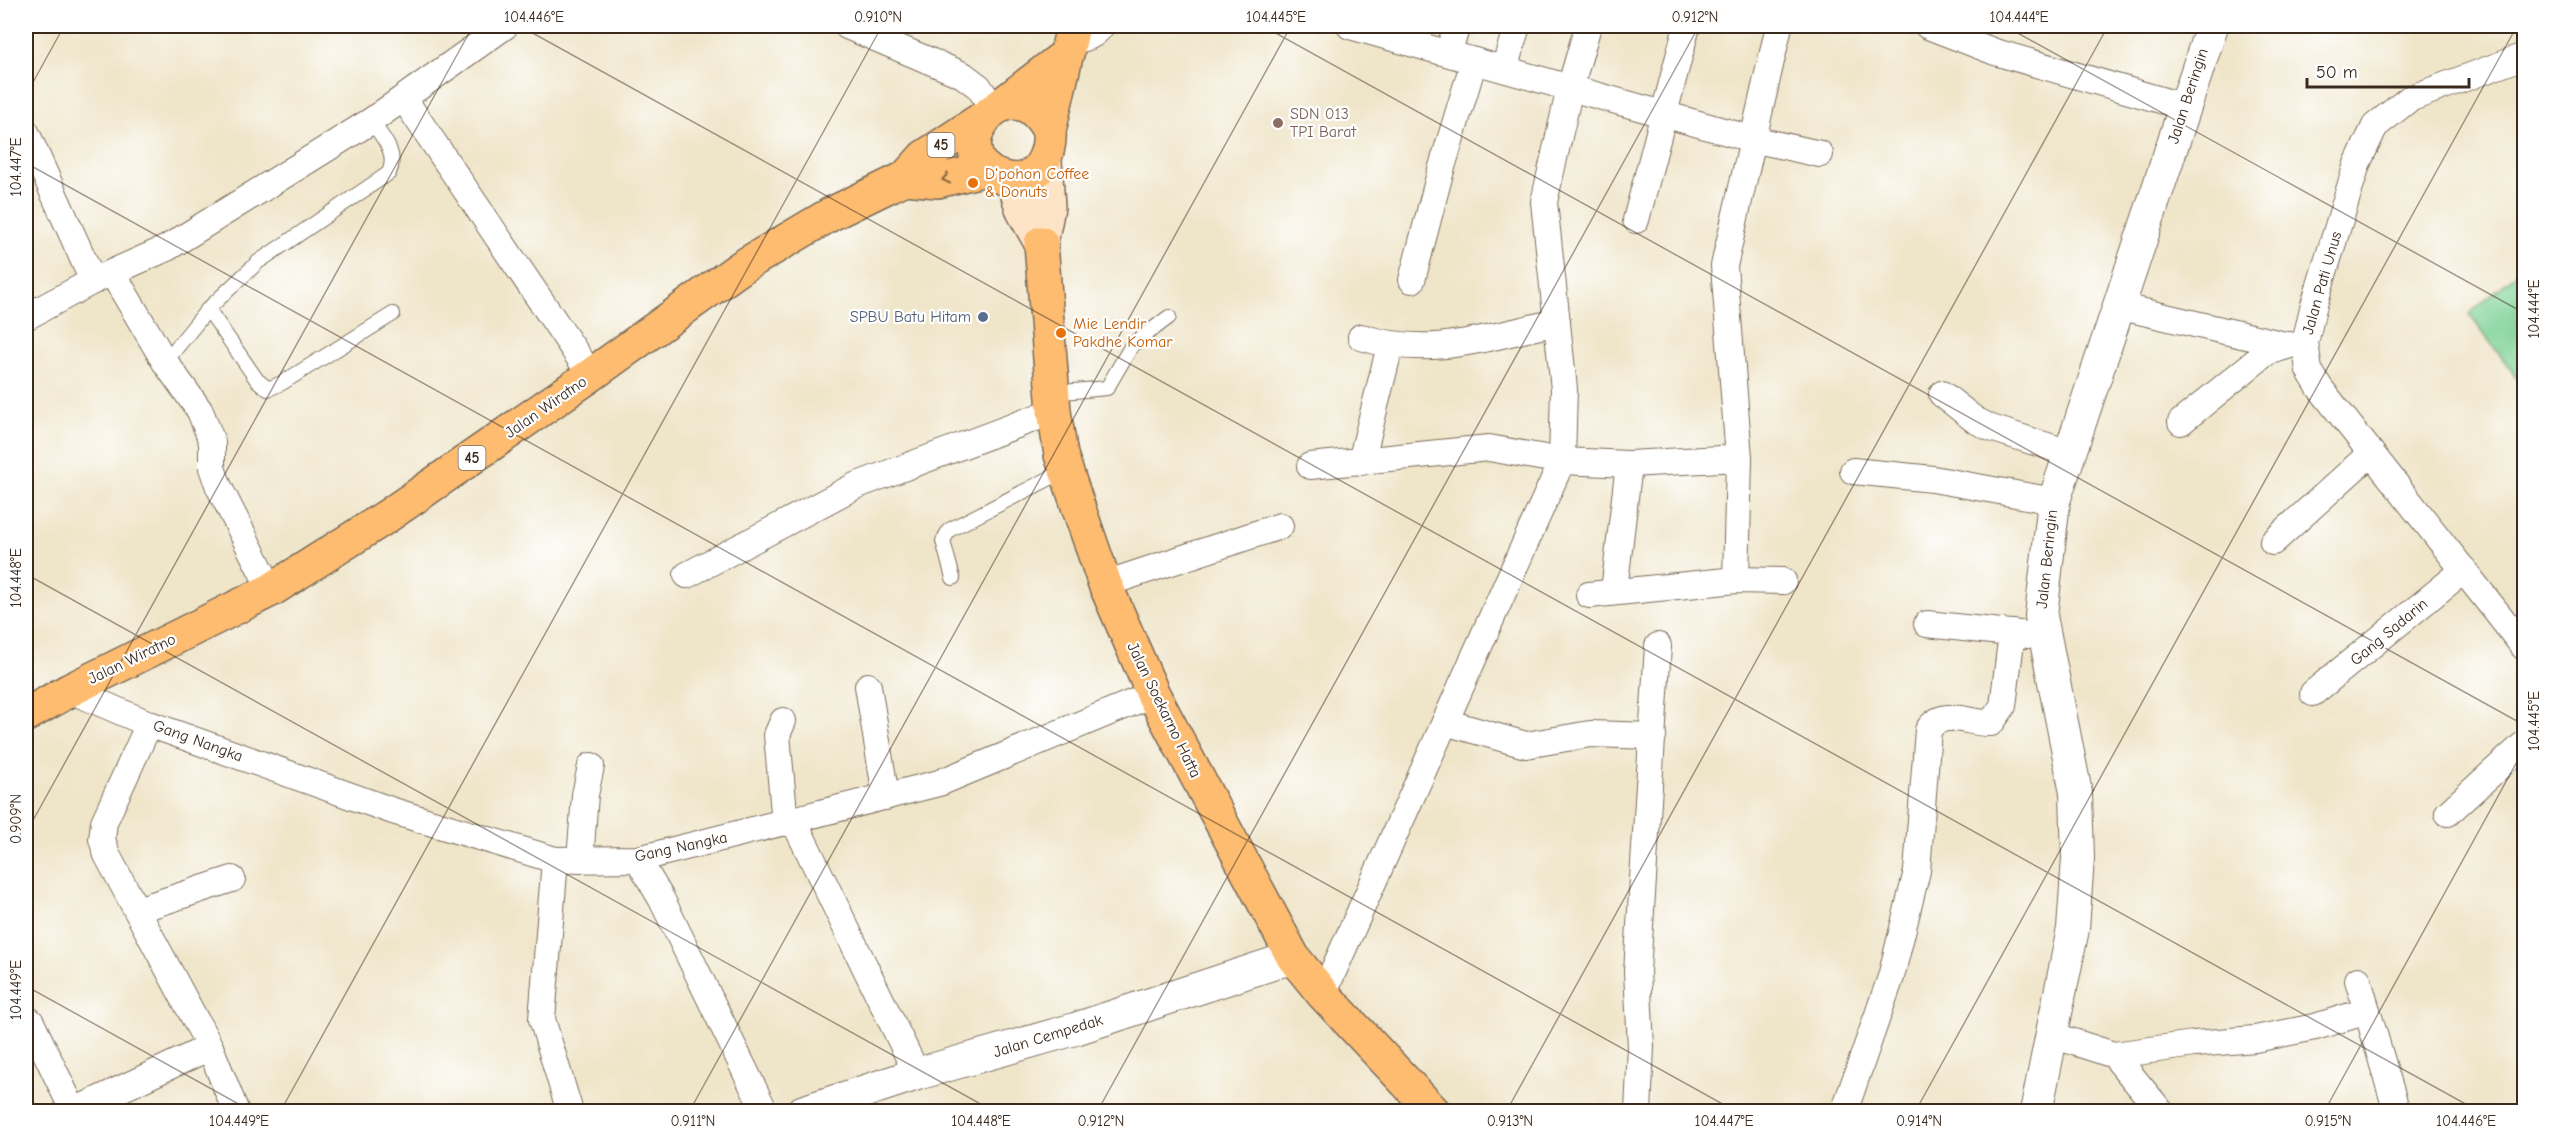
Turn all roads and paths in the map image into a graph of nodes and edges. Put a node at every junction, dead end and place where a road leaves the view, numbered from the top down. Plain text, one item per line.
1 (504, 26) edge
2 (847, 26) edge
3 (1101, 26) edge
4 (1350, 26) edge
5 (1457, 26) edge
6 (1517, 26) edge
7 (1588, 26) edge
8 (1687, 26) edge
9 (1779, 26) edge
10 (1928, 26) edge
11 (2212, 26) edge
12 (1971, 34) edge
13 (1070, 40) edge
14 (1448, 53) junction
15 (2524, 56) edge
16 (1474, 61) junction
17 (1504, 69) junction
18 (1570, 88) junction
19 (404, 99) junction
20 (2184, 107) junction
21 (992, 111) junction
22 (1665, 115) junction
23 (371, 121) junction
24 (26, 132) edge
25 (1752, 139) junction
26 (1047, 146) junction
27 (1820, 154) dead end
28 (999, 174) junction
29 (905, 178) junction
30 (1636, 220) dead end
31 (1041, 243) junction
32 (103, 277) junction
33 (1412, 280) dead end
34 (2118, 306) junction
35 (208, 309) junction
36 (393, 314) dead end
37 (26, 317) edge
38 (1169, 317) dead end
39 (1557, 322) junction
40 (1361, 337) dead end
41 (2295, 344) junction
42 (1390, 346) junction
43 (165, 362) junction
44 (591, 375) junction
45 (1942, 394) dead end
46 (1053, 402) junction
47 (2181, 422) dead end
48 (2069, 453) junction
49 (2371, 453) junction
50 (1739, 458) junction
51 (1562, 461) junction
52 (1361, 462) junction
53 (1629, 464) junction
54 (1310, 466) dead end
55 (1066, 470) junction
56 (1853, 471) dead end
57 (2054, 501) junction
58 (1280, 526) dead end
59 (2273, 542) dead end
60 (2464, 570) junction
61 (687, 575) dead end
62 (953, 578) dead end
63 (1736, 580) junction
64 (1783, 581) dead end
65 (1105, 584) junction
66 (271, 590) junction
67 (1927, 624) dead end
68 (2012, 633) junction
69 (2044, 636) junction
70 (1658, 646) dead end
71 (2524, 647) edge
72 (868, 686) dead end
73 (70, 690) junction
74 (2313, 693) dead end
75 (1153, 694) junction
76 (26, 715) edge
77 (783, 721) dead end
78 (1445, 722) junction
79 (149, 724) junction
80 (1653, 736) junction
81 (2524, 744) edge
82 (591, 766) dead end
83 (886, 797) junction
84 (2448, 813) dead end
85 (790, 822) junction
86 (638, 859) junction
87 (555, 860) junction
88 (580, 860) junction
89 (232, 879) dead end
90 (137, 910) junction
91 (1293, 957) junction
92 (2358, 980) dead end
93 (1323, 994) junction
94 (2367, 1011) junction
95 (26, 1018) edge
96 (2052, 1035) junction
97 (210, 1047) junction
98 (2114, 1055) junction
99 (917, 1074) junction
100 (73, 1111) edge
101 (236, 1112) edge
102 (570, 1112) edge
103 (765, 1112) edge
104 (802, 1112) edge
105 (1434, 1112) edge
106 (1638, 1112) edge
107 (1844, 1112) edge
108 (2036, 1112) edge
109 (2161, 1112) edge
110 (2397, 1112) edge

1 - 19 street
2 - 21 street
3 - 13 street
4 - 14 street
5 - 14 street
6 - 17 street
7 - 18 street
8 - 22 street
9 - 25 street
10 - 12 street
11 - 20 street, Jalan Beringin
12 - 20 street
13 - 21 main road, 45
13 - 26 main road
14 - 16 street
15 - 41 street, Jalan Pati Unus
16 - 17 street
16 - 33 street
17 - 18 street
18 - 22 street
18 - 39 street
19 - 23 street
19 - 44 street
20 - 34 street, Jalan Beringin
21 - 26 main road
21 - 28 main road, 45
21 - 29 main road, Jalan Wiratno / 45
22 - 25 street
22 - 30 street
23 - 32 street
23 - 35 lane
24 - 32 street
25 - 27 street
25 - 50 street
26 - 28 main road, 45
26 - 31 main road, Jalan Soekarno Hatta
28 -> 29 main road, 45
28 - 31 main road, Jalan Soekarno Hatta
29 - 44 main road, Jalan Wiratno / 45
31 - 46 main road, Jalan Soekarno Hatta
32 - 37 street
32 - 43 street
34 - 41 street
34 - 48 street, Jalan Beringin
35 - 36 lane
35 - 43 lane
38 - 46 lane
39 - 42 street
39 - 51 street
40 - 42 street
41 - 47 street
41 - 49 street, Jalan Pati Unus
42 - 52 street
43 - 66 street
44 - 66 main road, Jalan Wiratno / 45
45 - 48 street
46 - 55 main road, Jalan Soekarno Hatta
46 - 61 street
48 - 57 street, Jalan Beringin
49 - 59 street
49 - 60 street, Jalan Pati Unus
50 - 53 street
50 - 63 street
51 - 52 street
51 - 53 street
51 - 78 street
52 - 54 street
53 - 63 street
55 - 62 lane
55 - 65 main road, Jalan Soekarno Hatta
56 - 57 street
57 - 69 street, Jalan Beringin
58 - 65 street
60 - 71 street, Jalan Pati Unus
60 - 74 street, Gang Sadarin
63 - 64 street
65 - 75 main road, Jalan Soekarno Hatta
66 - 73 main road, Jalan Wiratno / 45
67 - 68 street
68 - 69 street
68 - 107 street
69 - 96 street, Jalan Beringin
70 - 80 street
72 - 83 street
73 - 76 main road, Jalan Wiratno / 45
73 - 79 street, Gang Nangka
75 - 83 street, Gang Nangka
75 - 91 main road, Jalan Soekarno Hatta
77 - 85 street
78 - 80 street
78 - 93 street
79 - 87 street, Gang Nangka
79 - 90 street
80 - 106 street
81 - 84 street
82 - 88 street
83 - 85 street, Gang Nangka
85 - 86 street, Gang Nangka
85 - 99 street
86 - 88 street, Gang Nangka
86 - 103 street
87 - 88 street, Gang Nangka
87 - 102 street
89 - 90 street
90 - 97 street
91 - 93 main road, Jalan Soekarno Hatta
91 - 99 street, Jalan Cempedak
92 - 94 street
93 - 105 main road, Jalan Soekarno Hatta
94 - 98 street
94 - 110 street
95 - 100 street
96 - 98 street
96 - 108 street, Jalan Beringin
97 - 100 street
97 - 101 street
98 - 109 street
99 - 104 street, Jalan Cempedak

